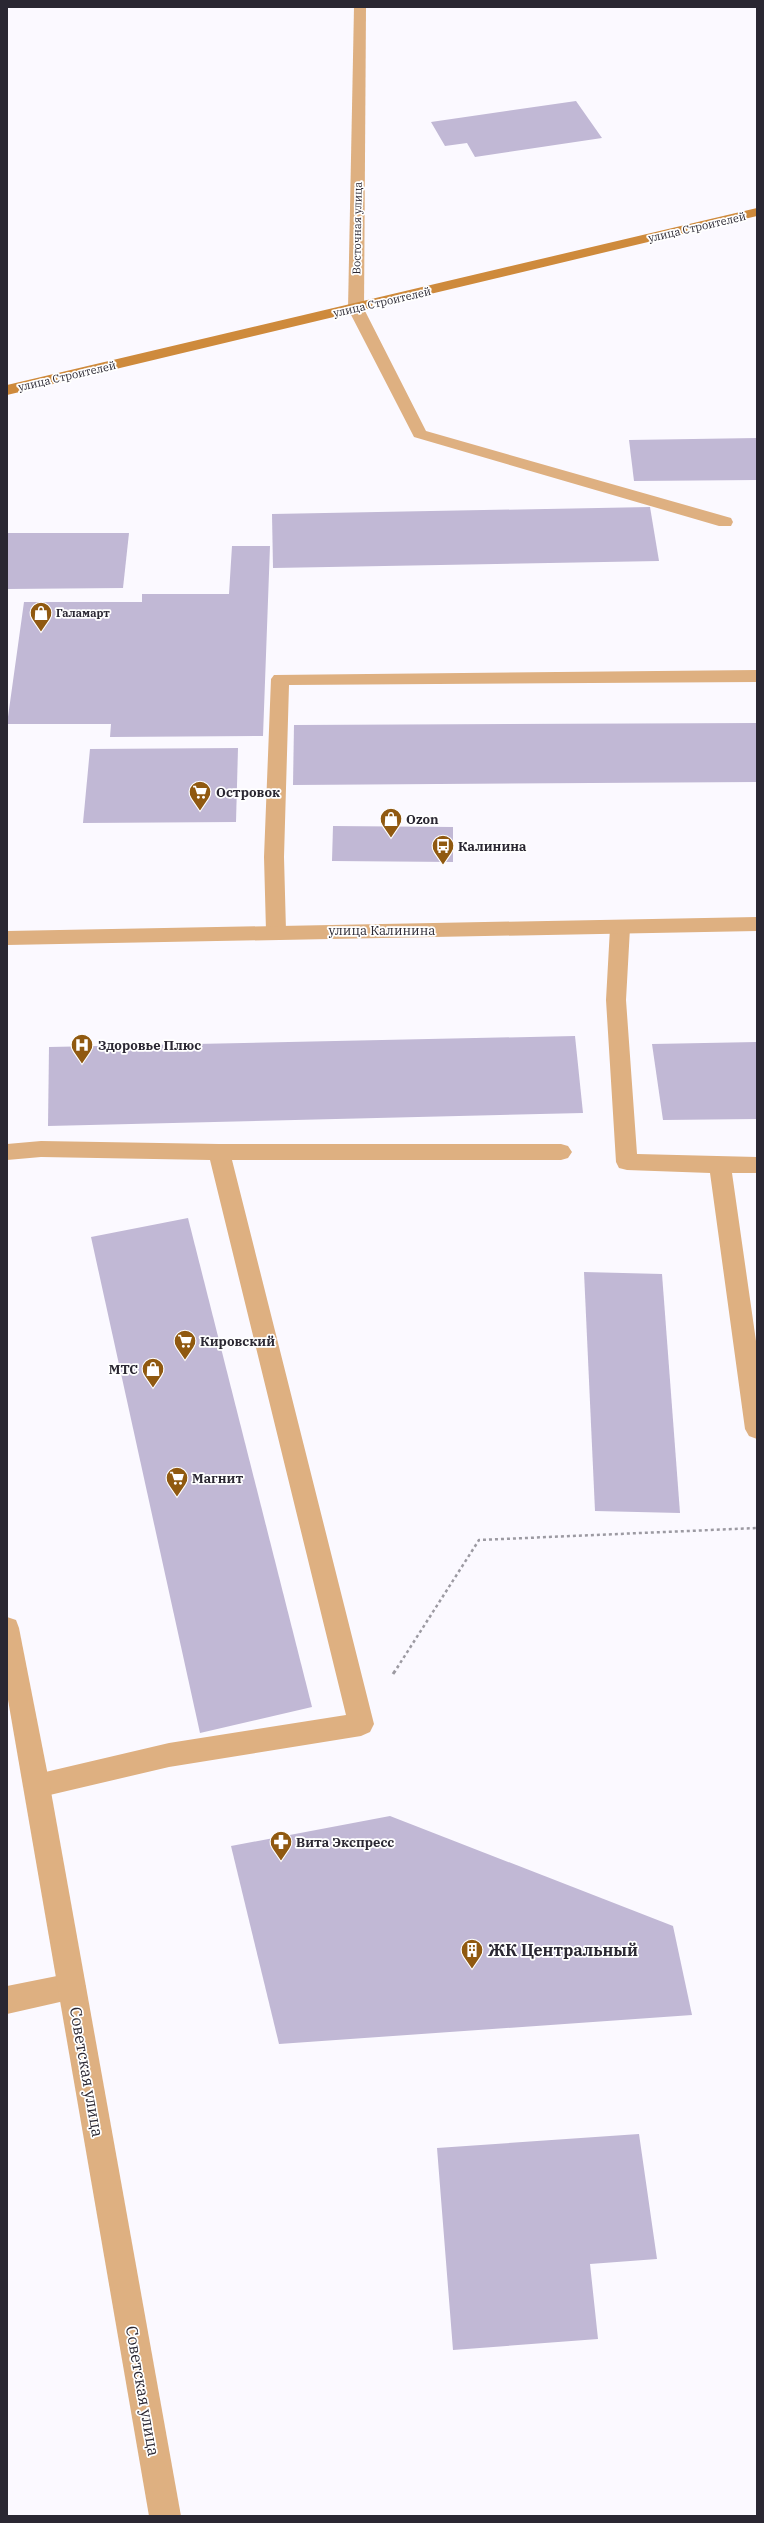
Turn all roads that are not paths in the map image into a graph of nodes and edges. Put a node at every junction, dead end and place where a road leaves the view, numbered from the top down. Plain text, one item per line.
1 (360, 7) edge
2 (757, 212) edge
3 (356, 308) junction
4 (7, 390) edge
5 (725, 522) dead end
6 (757, 676) edge
7 (757, 924) edge
8 (620, 928) junction
9 (276, 931) junction
10 (7, 938) edge
11 (7, 1152) edge
12 (219, 1152) junction
13 (561, 1152) dead end
14 (757, 1164) edge
15 (720, 1165) junction
16 (755, 1405) edge
17 (757, 1429) edge
18 (7, 1628) edge
19 (37, 1786) junction
20 (72, 1987) junction
21 (7, 2000) edge
22 (165, 2516) edge

1 - 3 street, Восточная улица
2 - 3 main road, улица Строителей
3 - 4 main road, улица Строителей
3 - 5 street, Восточная улица
6 - 9 street
7 - 8 street, улица Калинина
8 - 9 street, улица Калинина
8 - 15 street
9 - 10 street, улица Калинина
11 - 12 street
12 - 13 street
12 - 19 street
14 - 15 street
15 - 16 street
16 - 17 street
18 - 19 street, Советская улица
19 - 20 street, Советская улица
20 - 21 street
20 - 22 street, Советская улица

